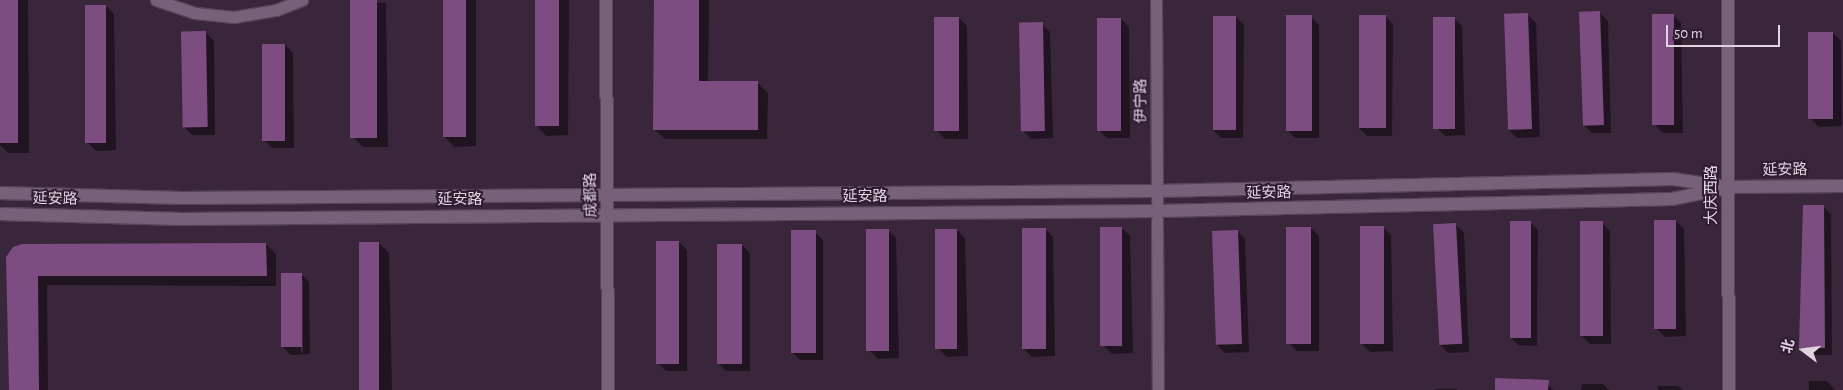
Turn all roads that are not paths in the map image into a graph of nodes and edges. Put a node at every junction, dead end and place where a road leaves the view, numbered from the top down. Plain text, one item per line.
1 (156, 0) edge
2 (302, 0) edge
3 (606, 0) edge
4 (1156, 0) edge
5 (1728, 0) edge
6 (1843, 186) edge
7 (1728, 187) junction
8 (0, 194) edge
9 (608, 195) junction
10 (1157, 196) junction
11 (0, 214) edge
12 (608, 215) junction
13 (1157, 220) dead end
14 (608, 390) edge
15 (1158, 390) edge
16 (1729, 390) edge

1 - 2 street
3 - 9 street, 成都路
4 - 10 street, 伊宁路
5 - 7 street, 大庆西路
6 - 7 street, 延安路
7 - 10 street, 延安路
7 - 12 street, 延安路
7 - 16 street, 大庆西路
8 - 9 street, 延安路
9 - 10 street, 延安路
9 - 12 street, 成都路
11 - 12 street, 延安路
12 - 14 street, 成都路
13 - 15 street

